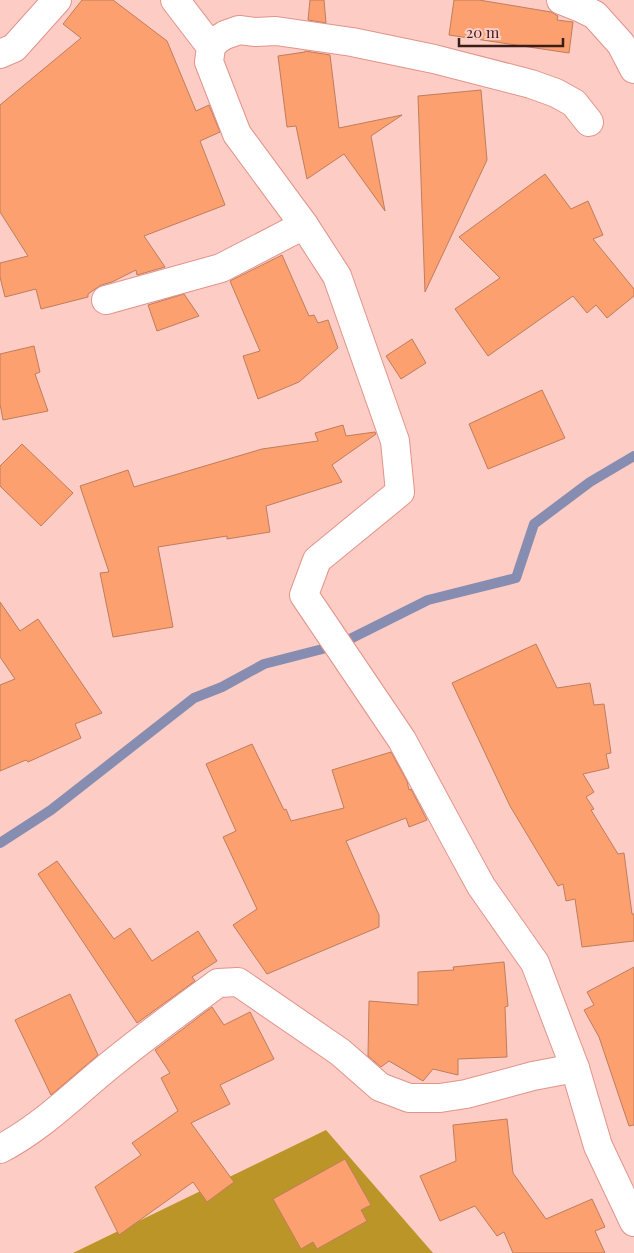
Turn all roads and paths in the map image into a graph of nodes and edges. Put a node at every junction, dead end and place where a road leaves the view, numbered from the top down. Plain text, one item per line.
1 (56, 0) edge
2 (175, 0) edge
3 (562, 0) edge
4 (211, 48) junction
5 (0, 54) edge
6 (634, 69) edge
7 (590, 122) dead end
8 (304, 225) junction
9 (106, 300) dead end
10 (575, 1068) junction
11 (0, 1149) edge
12 (634, 1222) edge

1 - 5 street
2 - 4 street
3 - 6 street
4 - 7 street
4 - 8 street
8 - 9 street
8 - 10 street
10 - 11 street
10 - 12 street

